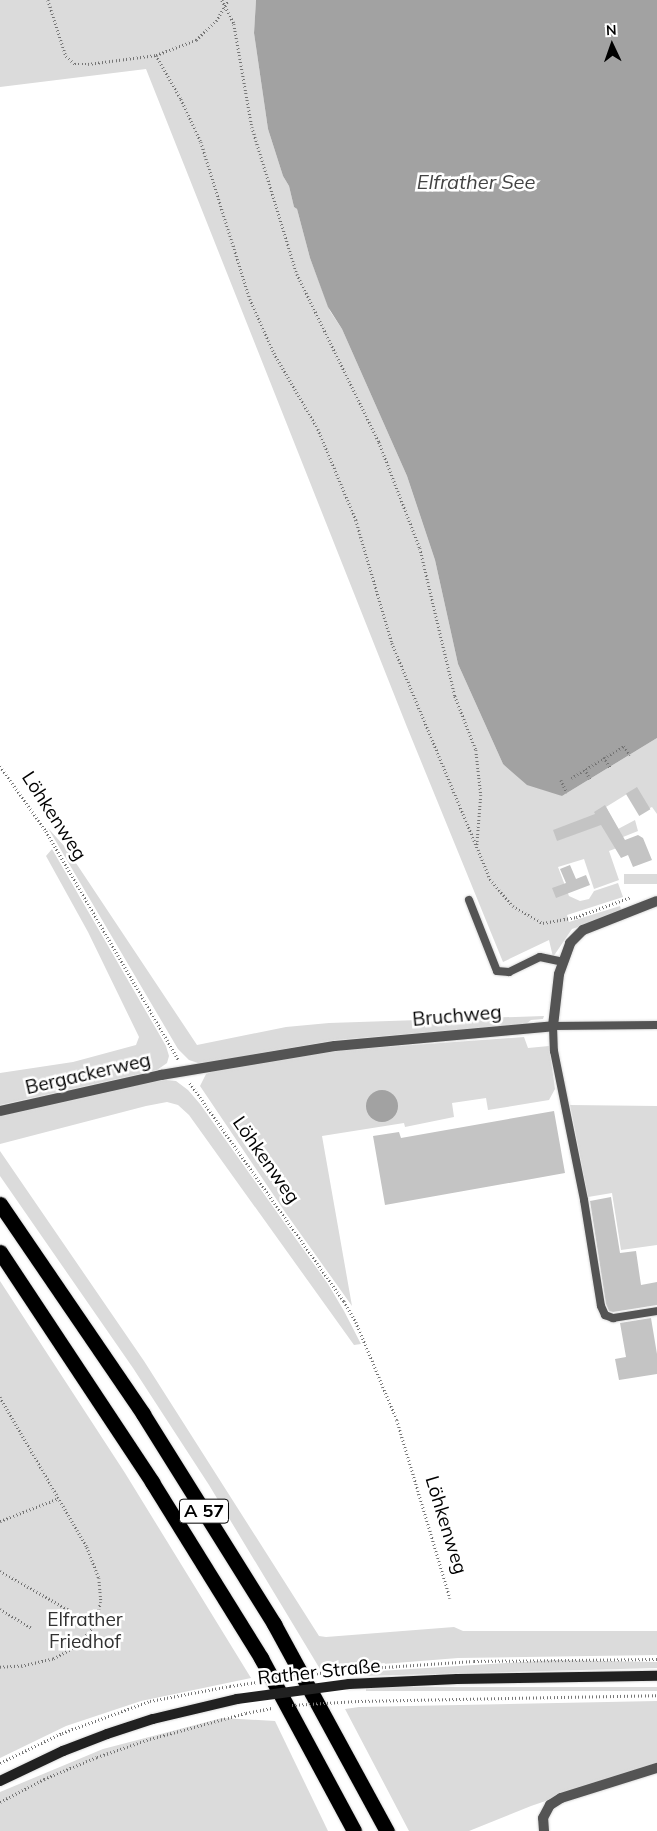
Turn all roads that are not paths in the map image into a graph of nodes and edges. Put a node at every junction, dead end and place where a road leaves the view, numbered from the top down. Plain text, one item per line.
1 (469, 900) dead end
2 (657, 901) edge
3 (563, 962) junction
4 (657, 1025) edge
5 (553, 1026) junction
6 (185, 1071) joint
7 (0, 1112) edge
8 (0, 1204) edge
9 (0, 1252) edge
10 (657, 1311) edge
11 (657, 1676) edge
12 (657, 1768) edge
13 (0, 1781) edge
14 (345, 1814) junction
15 (348, 1831) edge
16 (354, 1831) edge
17 (387, 1831) edge
18 (544, 1831) edge

1 - 3 lane
2 - 3 street
3 - 5 street
4 - 5 lane
5 - 6 street, Bruchweg
5 - 10 lane
6 - 7 street, Bergackerweg
8 - 17 highway, A 57
9 - 14 highway, A 57
11 - 13 main road, Rather Straße, bridge
12 - 18 street
14 - 15 highway
14 - 16 highway, A 57

